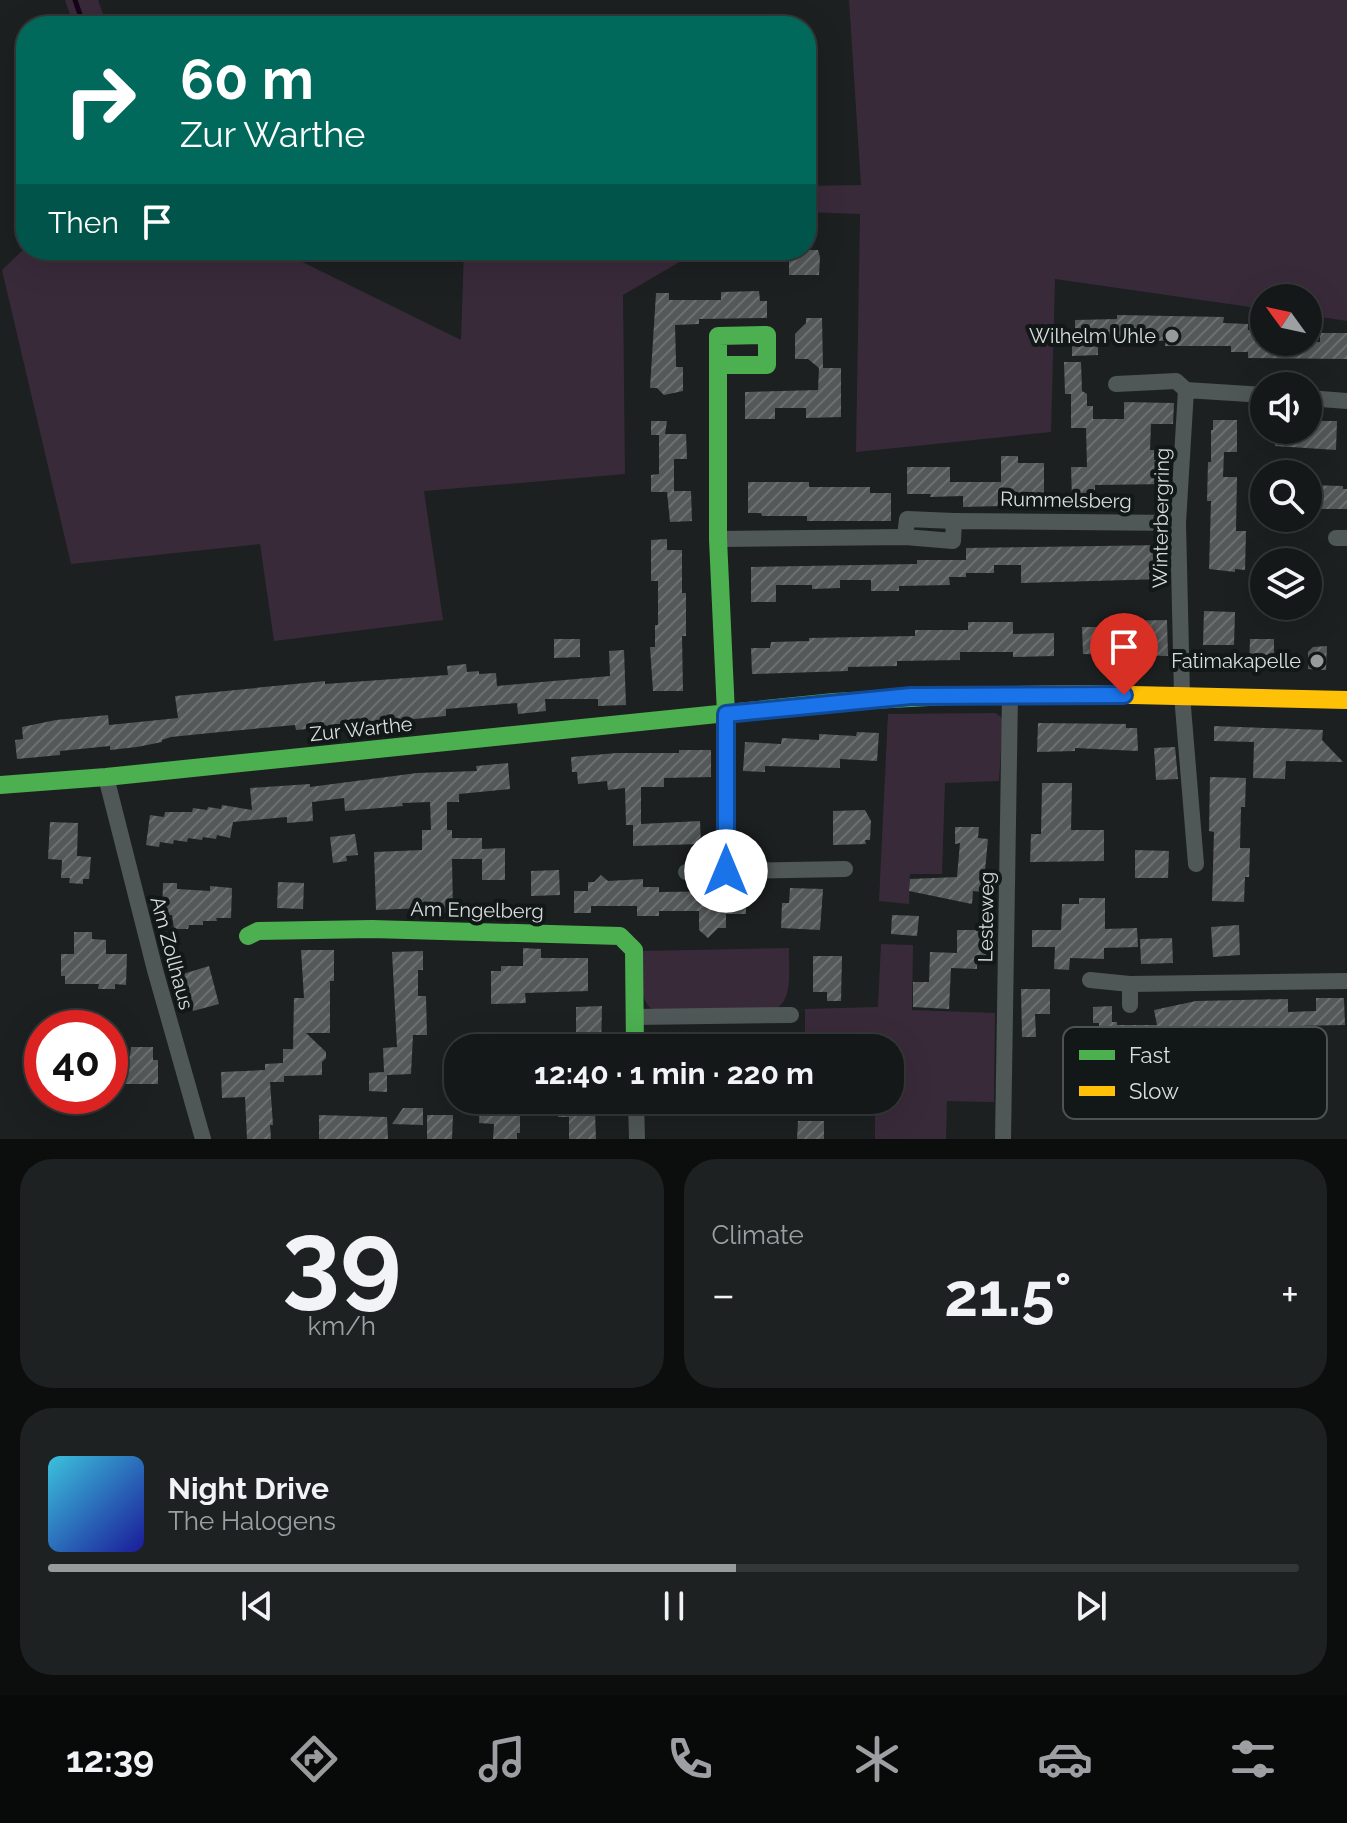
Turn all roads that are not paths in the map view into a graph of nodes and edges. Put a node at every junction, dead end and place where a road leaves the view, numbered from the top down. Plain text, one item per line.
1 (718, 365) dead end
2 (1116, 384) dead end
3 (1186, 390) junction
4 (1250, 394) edge
5 (1322, 399) edge
6 (1347, 401) edge
7 (1178, 523) junction
8 (718, 539) junction
9 (1010, 695) junction
10 (1182, 695) junction
11 (1347, 700) edge
12 (726, 714) junction
13 (106, 777) junction
14 (0, 785) edge
15 (1196, 864) dead end
16 (845, 869) dead end
17 (726, 871) junction
18 (686, 872) dead end
19 (248, 936) dead end
20 (1090, 980) dead end
21 (1347, 981) edge
22 (1130, 984) junction
23 (1130, 1005) dead end
24 (791, 1015) dead end
25 (635, 1017) junction
26 (635, 1034) edge
27 (636, 1114) edge
28 (203, 1139) edge
29 (637, 1139) edge
30 (1003, 1139) edge

1 - 8 street
2 - 3 street
3 - 4 street
3 - 7 street, Winterbergring
5 - 6 street
7 - 8 street, Rummelsberg
7 - 10 street, Winterbergring
8 - 12 street
9 - 10 street, Zur Warthe
9 - 12 street, Zur Warthe
9 - 30 street, Lesteweg
10 - 11 street, Zur Warthe
10 - 15 street
12 - 13 street, Zur Warthe
12 - 17 street
13 - 14 street, Zur Warthe
13 - 28 street, Am Zollhaus
16 - 17 street
17 - 18 street
19 - 25 street, Am Engelberg
20 - 22 street
21 - 22 street
22 - 23 street
24 - 25 street
25 - 26 street, Am Engelberg
27 - 29 street

